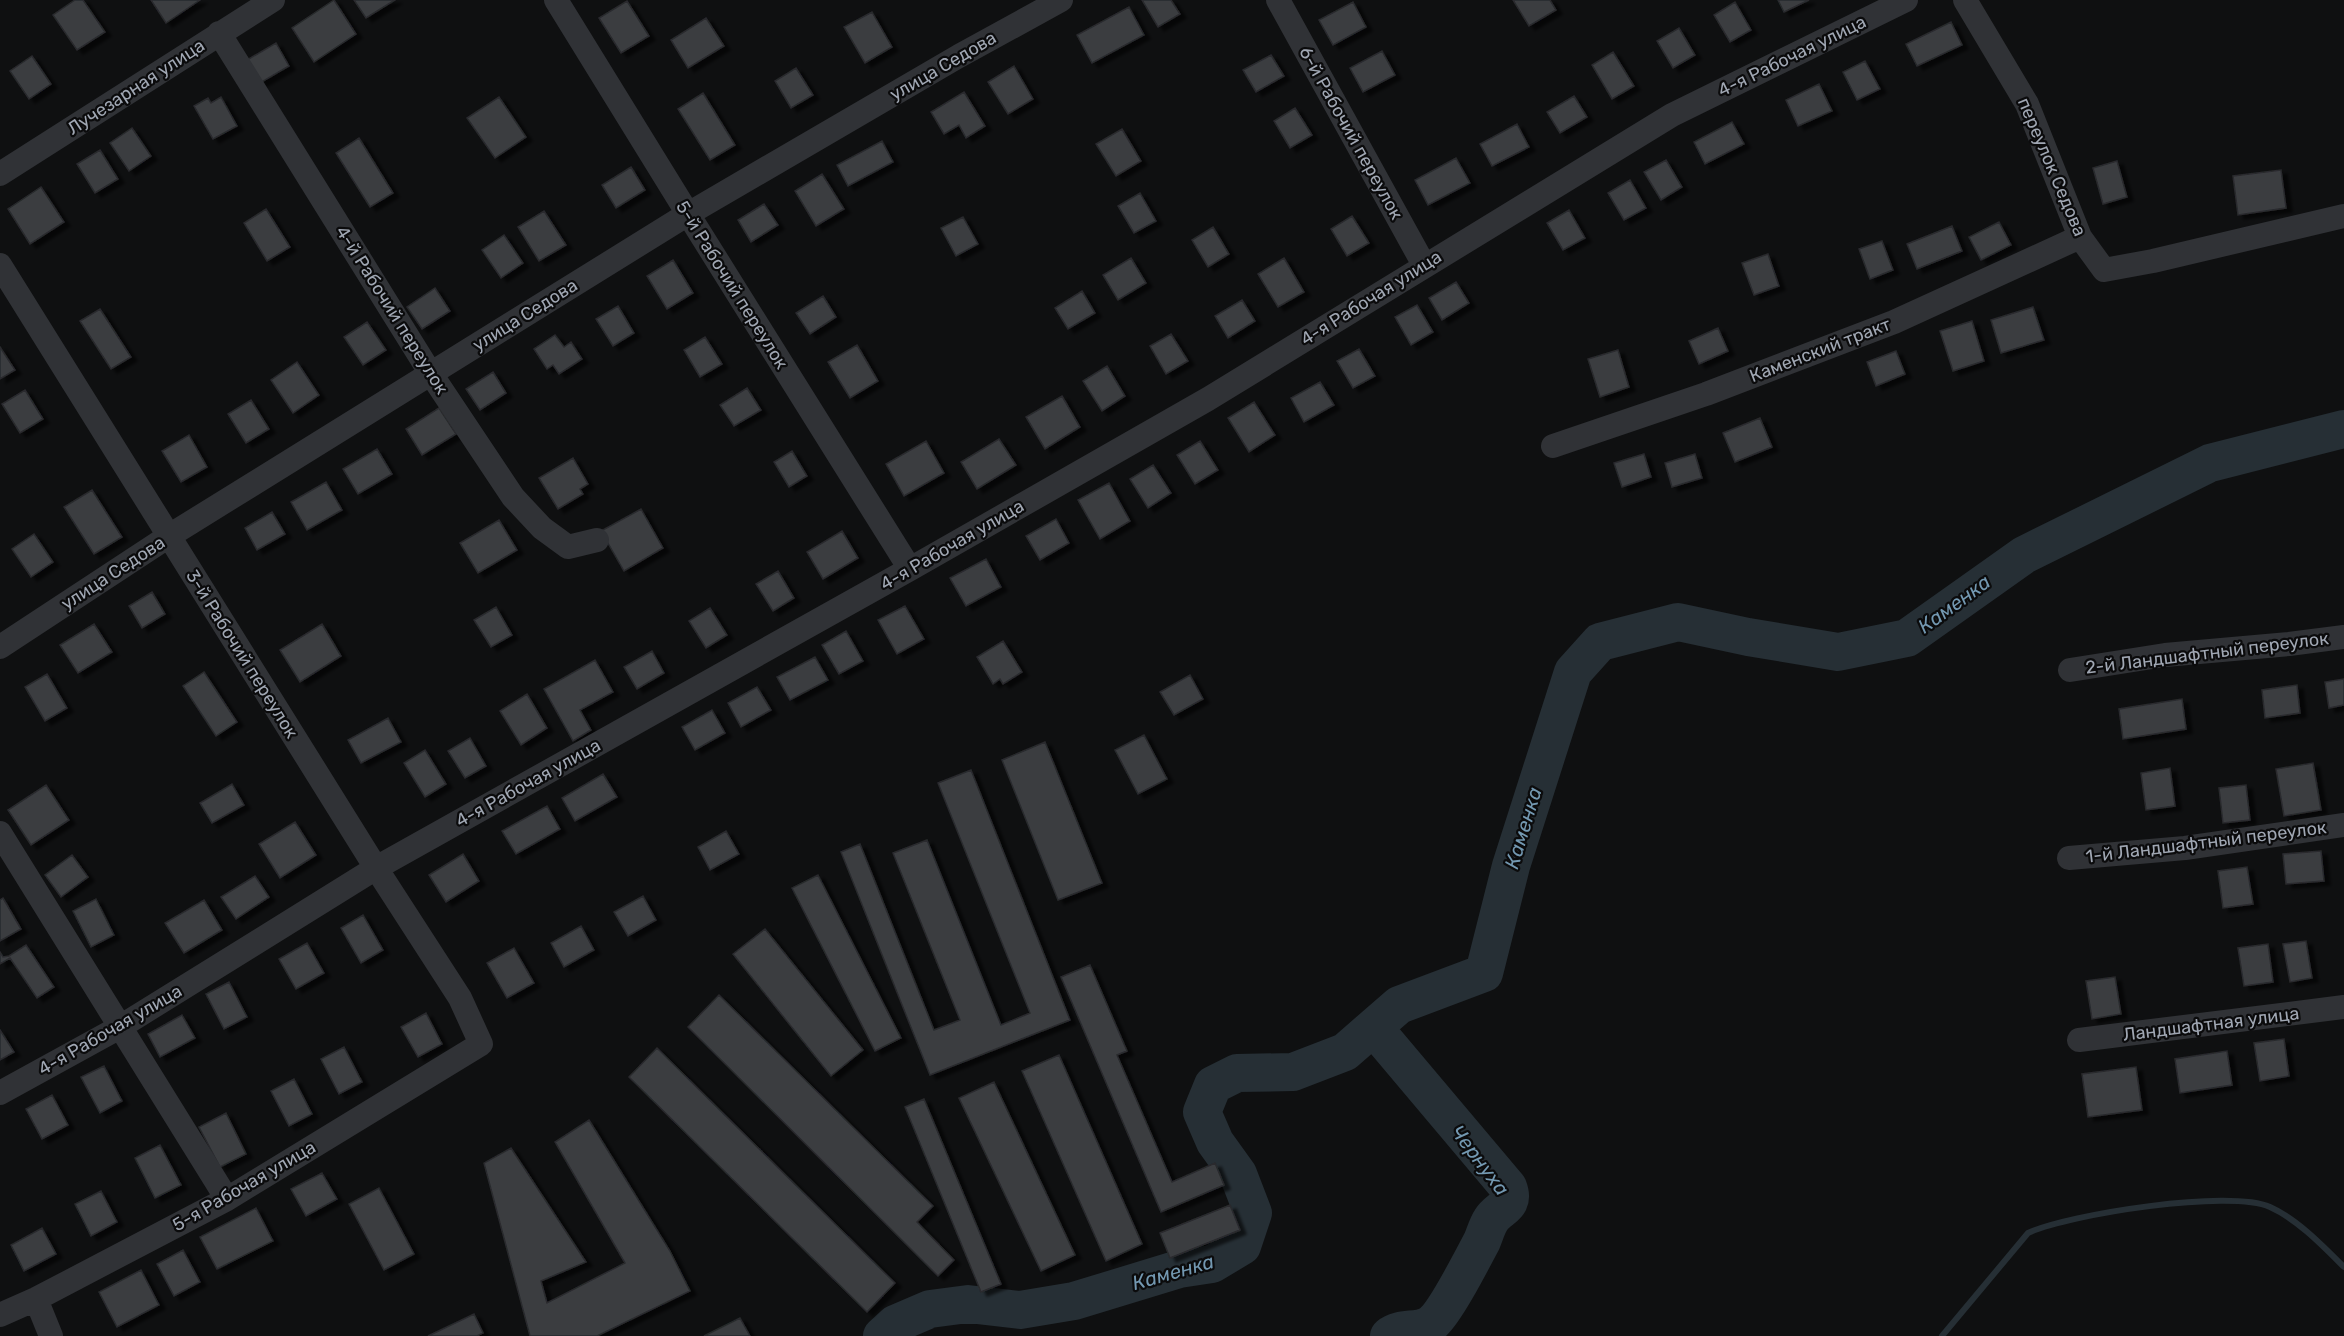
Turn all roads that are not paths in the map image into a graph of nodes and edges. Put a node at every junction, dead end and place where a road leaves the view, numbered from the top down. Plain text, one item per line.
1 (273, 0) edge
2 (556, 0) edge
3 (1061, 0) edge
4 (1278, 0) edge
5 (1906, 0) edge
6 (1965, 0) edge
7 (219, 33) junction
8 (0, 174) edge
9 (687, 214) junction
10 (2344, 216) edge
11 (2080, 237) junction
12 (0, 265) edge
13 (1424, 265) junction
14 (431, 374) junction
15 (1553, 446) dead end
16 (169, 536) junction
17 (597, 540) dead end
18 (910, 569) junction
19 (2344, 637) edge
20 (0, 647) edge
21 (2070, 670) dead end
22 (2344, 825) edge
23 (0, 833) edge
24 (2068, 858) dead end
25 (376, 868) junction
26 (2344, 1007) edge
27 (120, 1027) junction
28 (2079, 1040) dead end
29 (481, 1044) joint
30 (0, 1093) edge
31 (227, 1199) junction
32 (36, 1299) junction
33 (0, 1315) edge
34 (51, 1336) edge

1 - 7 street, Лучезарная улица
2 - 9 street, 5-й Рабочий переулок
3 - 9 street, улица Седова
4 - 13 street, 6-й Рабочий переулок
5 - 13 street, 4-я Рабочая улица
6 - 11 street, переулок Седова
7 - 8 street, Лучезарная улица
7 - 14 street, 4-й Рабочий переулок
9 - 14 street, улица Седова
9 - 18 street, 5-й Рабочий переулок
10 - 11 street, переулок Седова
11 - 15 street, Каменский тракт
12 - 16 street, 3-й Рабочий переулок
13 - 18 street, 4-я Рабочая улица
14 - 16 street, улица Седова
14 - 17 street, 4-й Рабочий переулок
16 - 20 street, улица Седова
16 - 25 street, 3-й Рабочий переулок
18 - 25 street, 4-я Рабочая улица
19 - 21 street, 2-й Ландшафтный переулок
22 - 24 street, 1-й Ландшафтный переулок
23 - 27 street
25 - 27 street, 4-я Рабочая улица
25 - 29 street, 3-й Рабочий переулок
26 - 28 street, Ландшафтная улица
27 - 30 street, 4-я Рабочая улица
27 - 31 street
29 - 31 street, 5-я Рабочая улица
31 - 32 street, 5-я Рабочая улица
32 - 33 street, 5-я Рабочая улица
32 - 34 street

